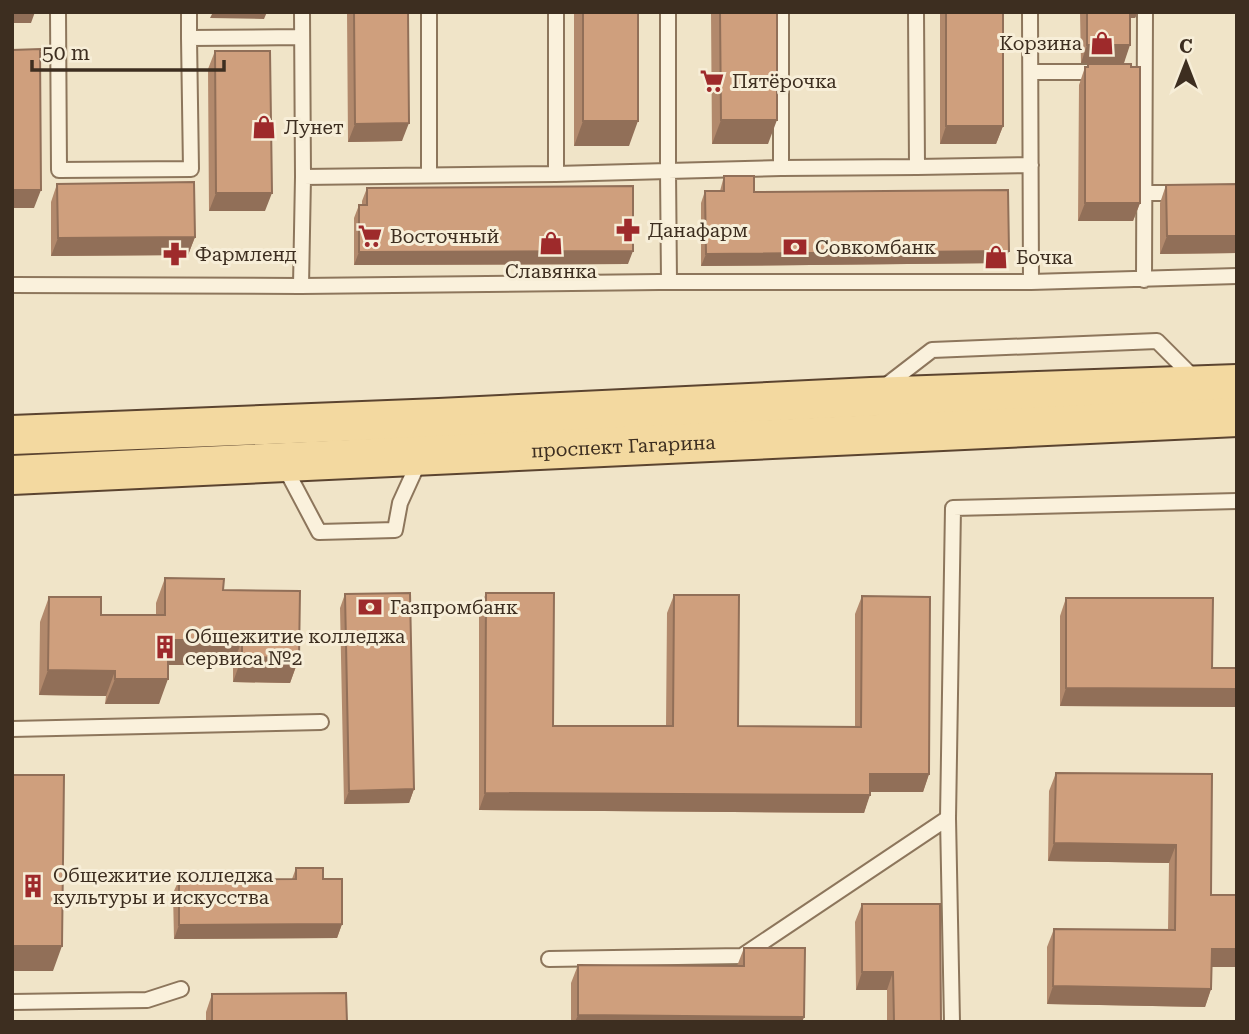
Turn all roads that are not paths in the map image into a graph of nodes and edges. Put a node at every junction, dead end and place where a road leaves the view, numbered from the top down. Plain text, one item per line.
1 (58, 12) edge
2 (190, 12) edge
3 (302, 12) edge
4 (429, 12) edge
5 (556, 12) edge
6 (667, 12) edge
7 (781, 12) edge
8 (916, 12) edge
9 (1030, 12) edge
10 (1145, 12) edge
11 (302, 37) junction
12 (190, 38) junction
13 (1031, 72) junction
14 (1132, 73) junction
15 (1031, 165) junction
16 (917, 167) junction
17 (781, 168) junction
18 (667, 172) junction
19 (556, 174) junction
20 (429, 175) junction
21 (303, 177) junction
22 (1144, 193) junction
23 (1197, 193) edge
24 (1237, 276) edge
25 (1144, 280) junction
26 (669, 282) junction
27 (1031, 282) junction
28 (12, 285) edge
29 (301, 286) junction
30 (1219, 385) edge
31 (1237, 417) edge
32 (12, 435) edge
33 (422, 456) junction
34 (283, 463) junction
35 (12, 475) edge
36 (1237, 501) edge
37 (321, 722) dead end
38 (12, 729) edge
39 (948, 818) junction
40 (549, 959) dead end
41 (181, 989) dead end
42 (12, 1002) edge
43 (952, 1022) edge

1 - 12 lane
2 - 12 lane
3 - 11 lane
4 - 20 lane
5 - 19 lane
6 - 18 lane
7 - 17 lane
8 - 16 lane
9 - 13 lane
10 - 14 lane
11 - 12 lane
11 - 21 lane
13 - 14 lane
13 - 15 lane
14 - 22 lane
15 - 16 lane
15 - 27 lane
16 - 17 lane
17 - 18 lane
18 - 19 lane
18 - 26 lane
19 - 20 lane
20 - 21 lane
21 - 29 lane
22 - 23 lane
22 - 25 lane
24 - 25 lane
25 - 27 lane
26 - 27 lane
26 - 29 lane
28 - 29 lane
30 - 32 main road, проспект Гагарина
31 - 33 main road, проспект Гагарина
33 - 34 main road, проспект Гагарина
33 - 34 lane
34 - 35 main road, проспект Гагарина
36 - 39 lane
37 - 38 lane
39 - 40 lane
39 - 43 lane
41 - 42 lane

